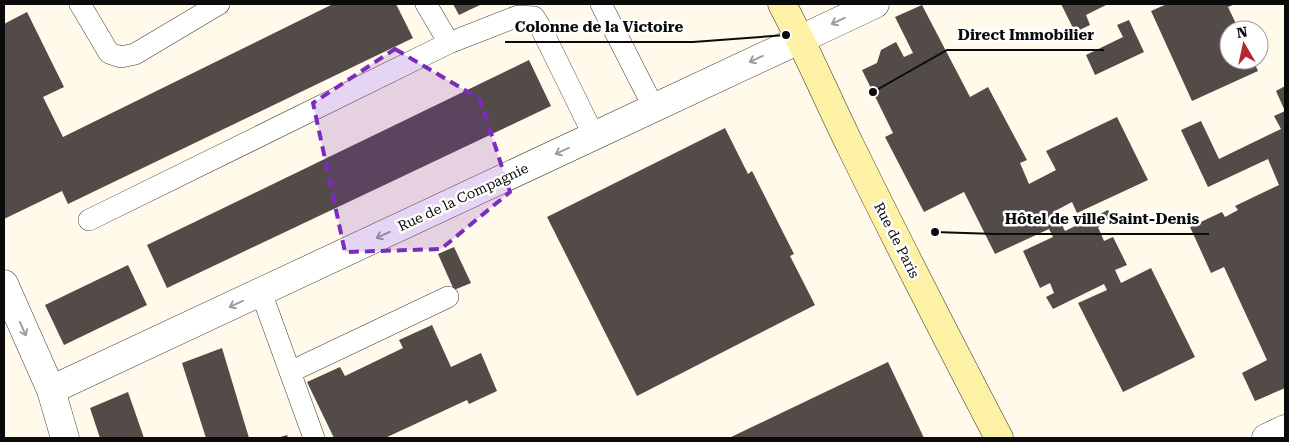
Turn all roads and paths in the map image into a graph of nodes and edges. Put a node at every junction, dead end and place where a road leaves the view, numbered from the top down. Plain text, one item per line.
1 (80, 4) edge
2 (219, 4) edge
3 (426, 4) edge
4 (601, 4) edge
5 (782, 4) edge
6 (875, 4) edge
7 (801, 39) junction
8 (449, 44) junction
9 (654, 108) junction
10 (594, 136) junction
11 (90, 220) dead end
12 (4, 284) edge
13 (260, 292) junction
14 (448, 297) dead end
15 (290, 372) junction
16 (51, 390) junction
17 (1285, 429) edge
18 (65, 438) edge
19 (314, 438) edge
20 (999, 438) edge
21 (1266, 438) edge

1 - 2 lane
3 - 8 lane
4 - 9 lane
5 - 7 main road, Rue de Paris
6 -> 7 street, Rue de la Compagnie
7 -> 9 street, Rue de la Compagnie
7 - 20 main road, Rue de Paris
8 - 10 lane
8 - 11 lane
9 - 10 street, Rue de la Compagnie
10 -> 13 street, Rue de la Compagnie
12 -> 16 street
13 - 15 lane
13 -> 16 street, Rue de la Compagnie
14 - 15 lane
15 - 19 lane
16 - 18 street
17 - 21 street

